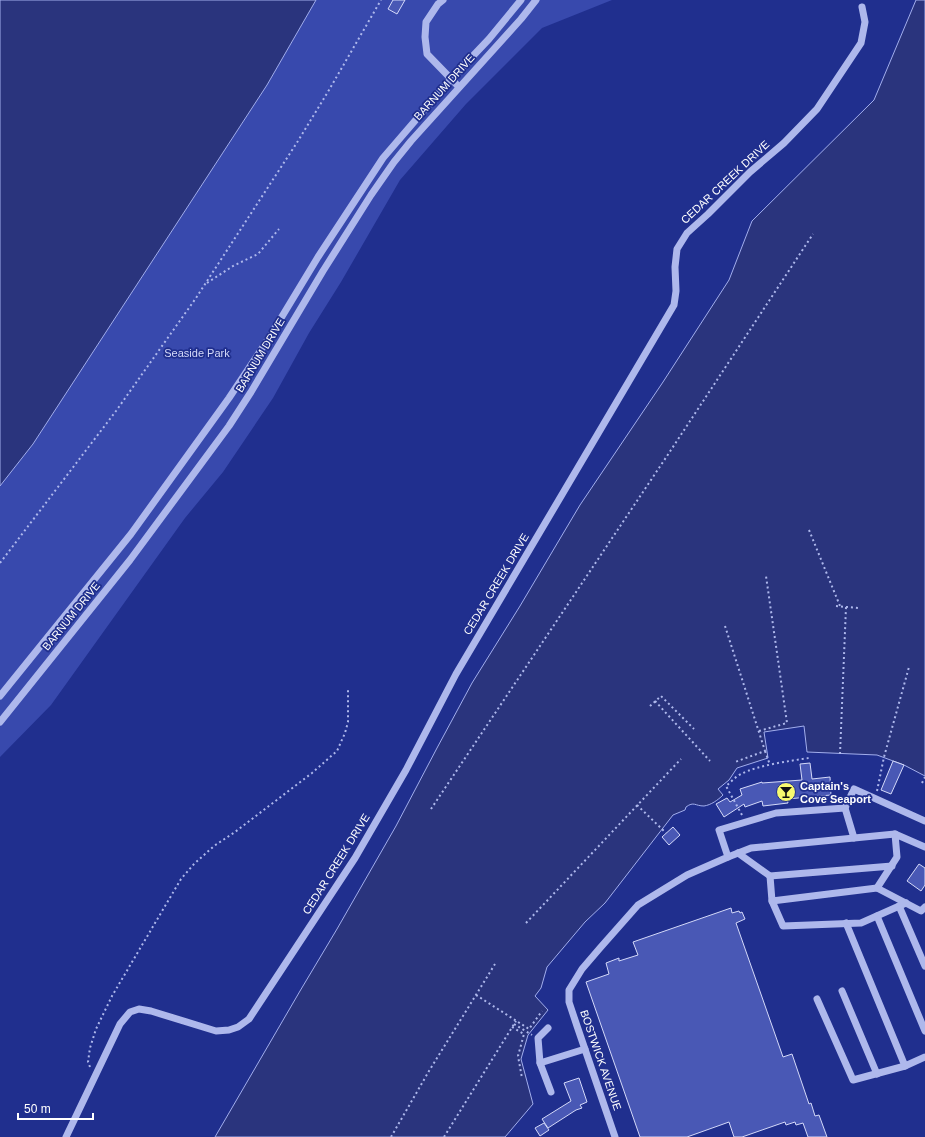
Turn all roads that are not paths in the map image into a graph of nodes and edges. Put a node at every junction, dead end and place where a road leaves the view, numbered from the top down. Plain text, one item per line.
1 (443, 0) edge
2 (522, 0) edge
3 (536, 0) edge
4 (862, 7) dead end
5 (451, 79) junction
6 (459, 87) junction
7 (0, 696) edge
8 (0, 722) edge
9 (845, 808) junction
10 (925, 821) edge
11 (896, 834) junction
12 (854, 838) junction
13 (925, 847) edge
14 (738, 853) junction
15 (728, 857) junction
16 (892, 866) junction
17 (770, 876) junction
18 (877, 888) junction
19 (772, 901) junction
20 (902, 904) junction
21 (924, 911) edge
22 (877, 916) junction
23 (846, 923) junction
24 (925, 966) edge
25 (842, 991) dead end
26 (817, 999) dead end
27 (548, 1028) dead end
28 (925, 1031) edge
29 (584, 1049) junction
30 (925, 1057) edge
31 (540, 1063) junction
32 (905, 1066) junction
33 (877, 1074) junction
34 (551, 1092) dead end
35 (66, 1137) edge
36 (615, 1137) edge

1 - 5 street
2 - 5 street, BARNUM DRIVE
3 - 6 street, BARNUM DRIVE
4 - 35 street, CEDAR CREEK DRIVE
5 - 6 street
5 - 7 street, BARNUM DRIVE
6 - 8 street, BARNUM DRIVE
9 - 10 street
9 - 12 street
9 - 15 street
11 - 12 street
11 - 13 street
11 - 16 street
12 - 14 street
14 - 15 street
14 - 17 street
15 - 29 street, BOSTWICK AVENUE
16 - 17 street
16 - 18 street
17 - 19 street
18 - 19 street
18 - 20 street
19 - 23 street
20 - 21 street
20 - 22 street
20 - 24 street
22 - 23 street
22 - 28 street
23 - 32 street
25 - 33 street
26 - 33 street
27 - 31 street
29 - 31 street
29 - 36 street, BOSTWICK AVENUE
30 - 32 street
31 - 34 street
32 - 33 street

